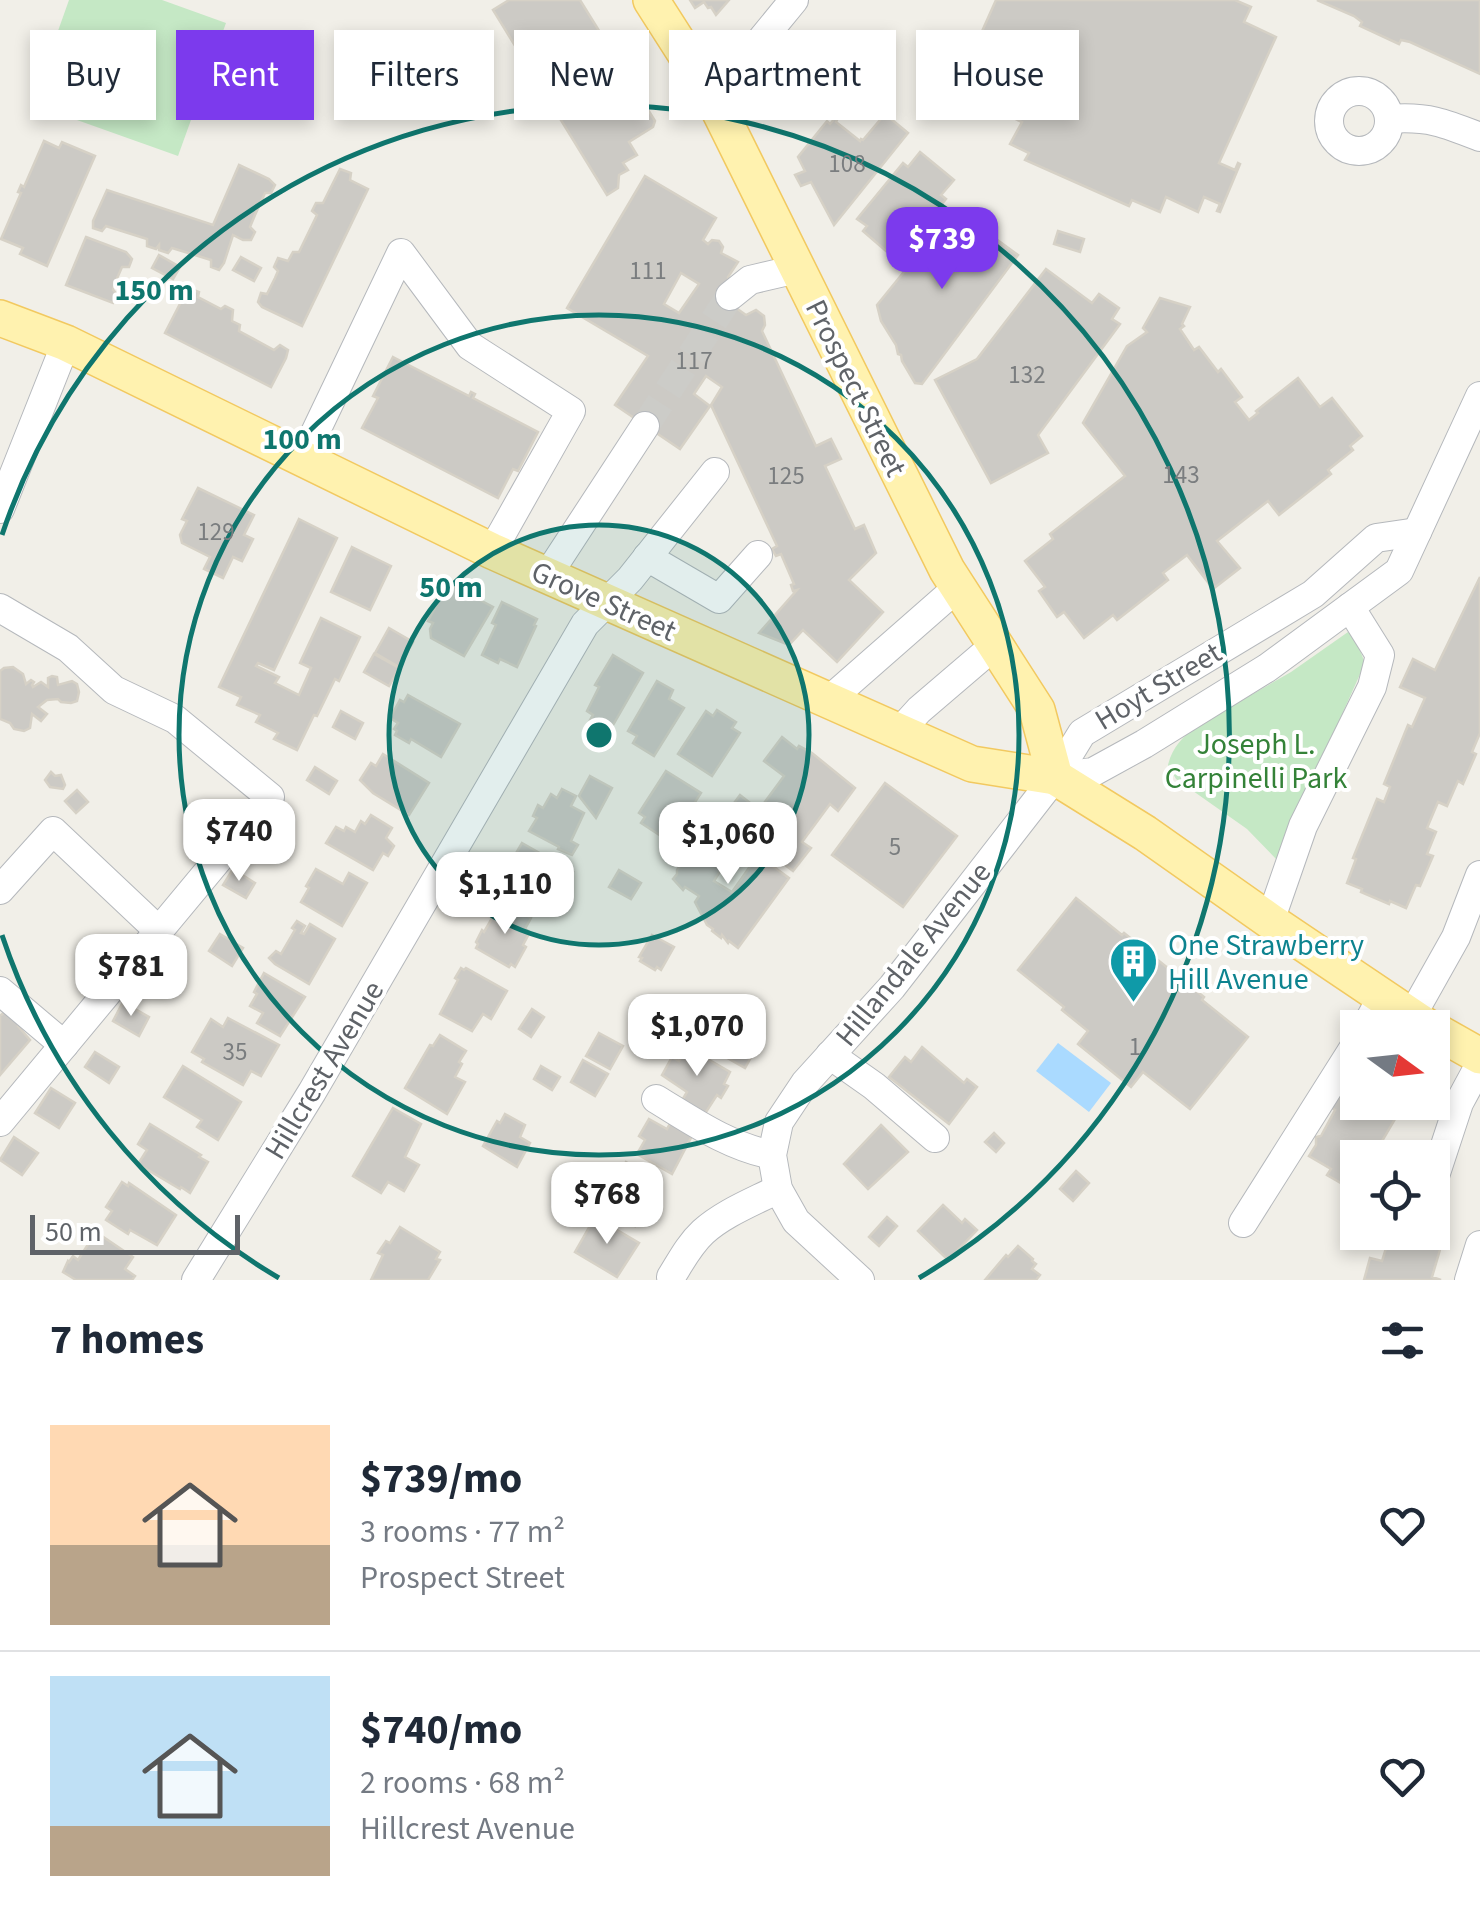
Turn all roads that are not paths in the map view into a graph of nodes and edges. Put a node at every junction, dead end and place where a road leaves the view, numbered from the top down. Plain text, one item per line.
1 (651, 0) edge
2 (794, 0) edge
3 (670, 30) edge
4 (769, 30) edge
5 (1389, 119) dead end
6 (723, 120) edge
7 (1480, 137) edge
8 (797, 269) junction
9 (730, 296) tunnel mouth
10 (0, 318) edge
11 (66, 343) junction
12 (1480, 396) edge
13 (646, 426) tunnel mouth
14 (303, 458) junction
15 (715, 472) dead end
16 (0, 508) edge
17 (1417, 532) junction
18 (492, 552) junction
19 (758, 555) dead end
20 (648, 557) junction
21 (547, 576) junction
22 (958, 587) junction
23 (605, 602) junction
24 (1350, 607) junction
25 (0, 608) edge
26 (995, 645) junction
27 (828, 700) junction
28 (899, 732) junction
29 (1055, 777) junction
30 (1480, 875) edge
31 (0, 890) edge
32 (1270, 921) junction
33 (159, 931) junction
34 (1468, 943) edge
35 (0, 991) edge
36 (1390, 1010) edge
37 (1412, 1010) edge
38 (1450, 1042) edge
39 (64, 1045) junction
40 (830, 1055) junction
41 (1480, 1056) edge
42 (1480, 1064) edge
43 (1340, 1070) edge
44 (656, 1099) dead end
45 (0, 1122) edge
46 (935, 1138) dead end
47 (1447, 1140) edge
48 (772, 1155) junction
49 (778, 1189) junction
50 (1244, 1224) dead end
51 (1480, 1245) edge
52 (671, 1277) dead end
53 (196, 1280) edge
54 (860, 1280) edge
55 (1469, 1280) edge

1 - 3 main road, Prospect Street
2 - 4 street
5 - 7 street
6 - 8 main road, Prospect Street
8 - 9 street
8 - 22 main road, Prospect Street
10 - 11 main road, Grove Street
11 - 14 main road, Grove Street
11 - 16 street
12 - 17 street, Hoyt Street
13 - 21 street
14 - 18 main road, Grove Street
14 - 18 street
15 - 20 street, Hillcrest Avenue
17 - 24 street, Hoyt Street
17 - 29 street, Hoyt Street
18 - 21 main road, Grove Street
19 - 20 street
20 - 23 street, Hillcrest Avenue
21 - 23 main road, Grove Street
22 - 26 main road, Prospect Street
22 - 27 street
23 - 27 main road, Grove Street
23 - 53 street, Hillcrest Avenue
24 - 29 street, Hoyt Street
24 - 32 street
25 - 33 street
26 - 28 street
26 - 29 main road, Prospect Street
27 - 28 main road, Grove Street
28 - 29 main road, Grove Street
29 - 32 main road
29 - 40 street, Hillandale Avenue
30 - 34 street
31 - 33 street
32 - 36 main road
33 - 39 street
34 - 37 street
35 - 39 street
38 - 41 main road
39 - 45 street
40 - 46 street
40 - 48 street, Hillandale Avenue
42 - 47 street
43 - 50 street
44 - 48 street
48 - 49 street, Hillandale Avenue
49 - 52 street
49 - 54 street, Hillandale Avenue
51 - 55 street

